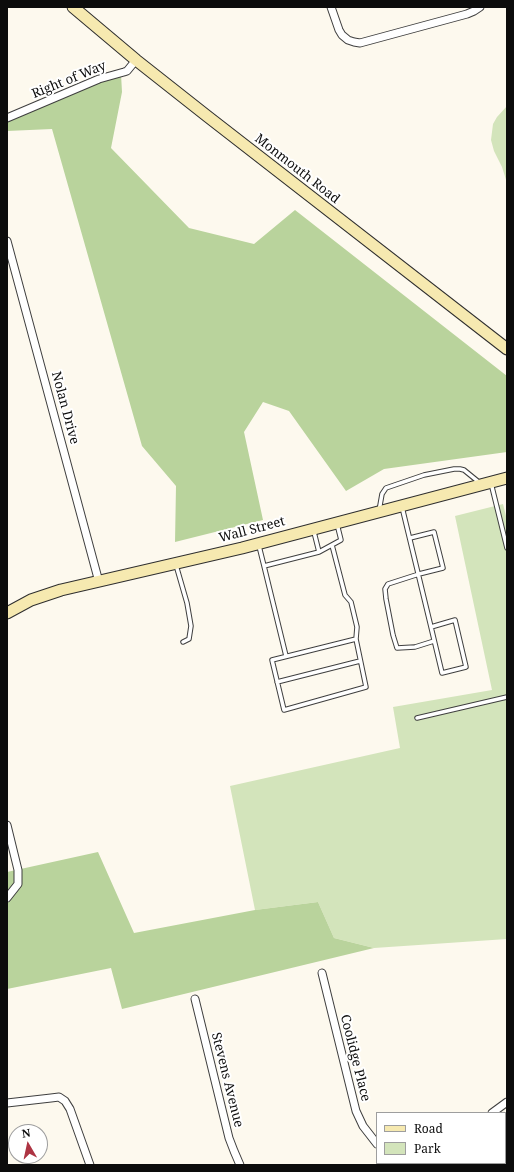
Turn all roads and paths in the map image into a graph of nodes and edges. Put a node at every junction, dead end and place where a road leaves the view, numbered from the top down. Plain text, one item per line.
1 (73, 7) edge
2 (331, 7) edge
3 (480, 7) edge
4 (136, 60) junction
5 (7, 118) edge
6 (7, 241) edge
7 (507, 349) edge
8 (507, 478) edge
9 (487, 483) junction
10 (402, 506) junction
11 (379, 512) junction
12 (337, 522) junction
13 (314, 528) junction
14 (410, 538) junction
15 (258, 543) junction
16 (332, 545) junction
17 (507, 548) edge
18 (319, 552) junction
19 (175, 564) junction
20 (264, 566) junction
21 (418, 574) junction
22 (100, 582) junction
23 (7, 613) edge
24 (431, 627) junction
25 (356, 638) junction
26 (434, 641) junction
27 (183, 642) dead end
28 (286, 656) junction
29 (360, 661) junction
30 (277, 682) junction
31 (507, 697) edge
32 (417, 718) dead end
33 (7, 825) edge
34 (7, 898) edge
35 (322, 973) dead end
36 (194, 999) dead end
37 (507, 1102) edge
38 (7, 1103) edge
39 (493, 1112) edge
40 (376, 1143) edge
41 (90, 1165) edge
42 (240, 1165) edge

1 - 4 main road, Monmouth Road
2 - 3 street
4 - 5 street, Right of Way
4 - 7 main road, Monmouth Road
6 - 22 street, Nolan Drive
8 - 9 main road, Wall Street
9 - 10 main road, Wall Street
9 - 11 lane
9 - 17 lane
10 - 11 main road, Wall Street
10 - 14 lane
11 - 12 main road, Wall Street
12 - 13 main road, Wall Street
12 - 16 lane
13 - 15 main road, Wall Street
13 - 18 lane
14 - 21 lane
14 - 21 lane
15 - 19 main road, Wall Street
15 - 20 lane
16 - 18 lane
16 - 25 lane
18 - 20 lane
19 - 22 main road, Wall Street
19 - 27 lane
20 - 28 lane
21 - 24 lane
21 - 26 lane
22 - 23 main road, Wall Street
24 - 26 lane
24 - 26 lane
25 - 28 lane
25 - 29 lane
28 - 30 lane
29 - 30 lane
29 - 30 lane
31 - 32 lane
33 - 34 street
35 - 40 street, Coolidge Place
36 - 42 street, Stevens Avenue
37 - 39 street
38 - 41 street

